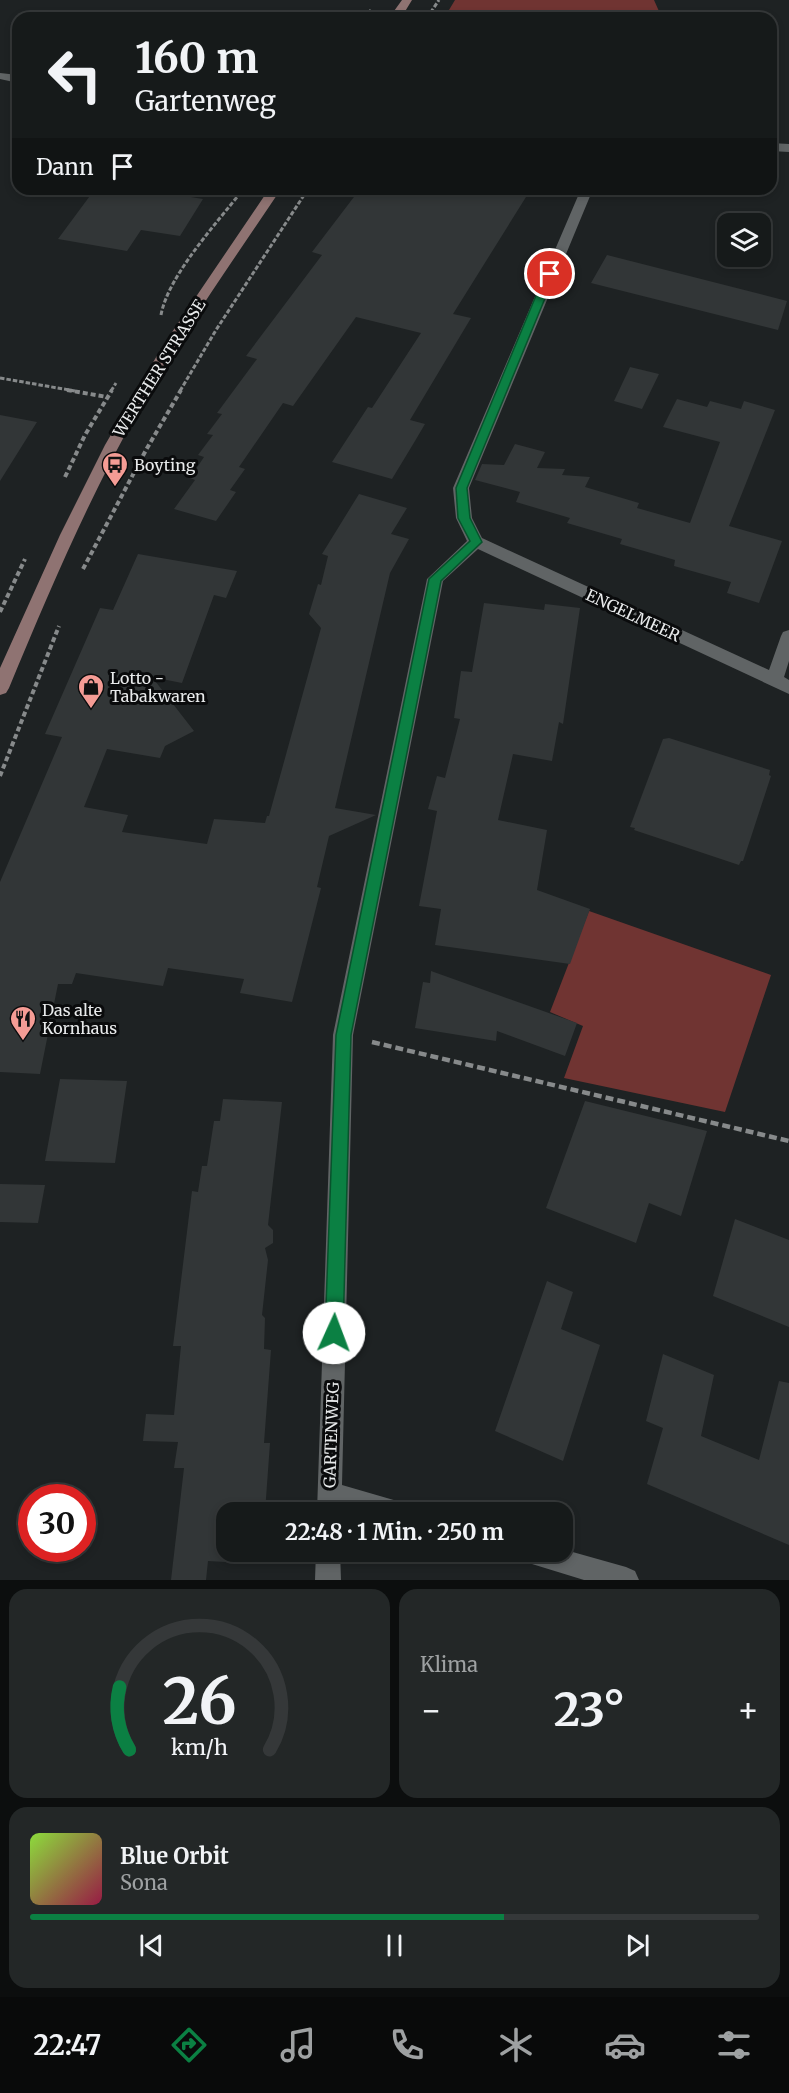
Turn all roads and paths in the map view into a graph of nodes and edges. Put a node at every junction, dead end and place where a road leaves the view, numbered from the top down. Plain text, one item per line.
1 (271, 195) edge
2 (304, 195) edge
3 (584, 195) edge
4 (0, 378) edge
5 (106, 397) dead end
6 (476, 542) junction
7 (79, 579) dead end
8 (60, 622) dead end
9 (789, 636) edge
10 (782, 684) edge
11 (0, 688) edge
12 (0, 776) edge
13 (343, 1035) junction
14 (789, 1141) edge
15 (329, 1502) edge
16 (328, 1562) edge
17 (565, 1562) edge
18 (328, 1580) edge
19 (626, 1580) edge

1 - 11 main road, WERTHER STRASSE
2 - 7 path
3 - 6 street
4 - 5 path
6 - 10 street, ENGELMEER
6 - 13 street, GARTENWEG
8 - 12 path
9 - 10 street
13 - 14 path
13 - 15 street, GARTENWEG
16 - 18 street
17 - 19 street

